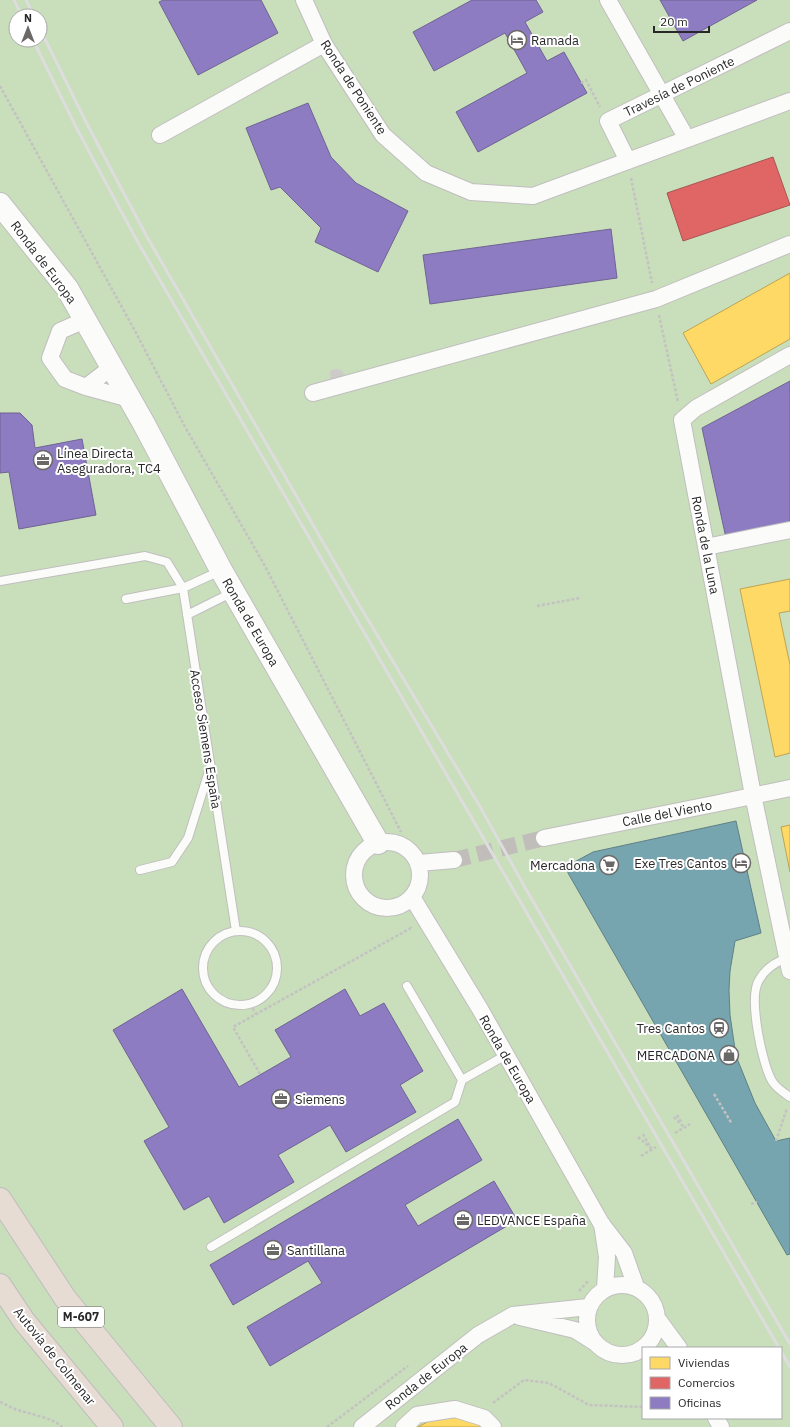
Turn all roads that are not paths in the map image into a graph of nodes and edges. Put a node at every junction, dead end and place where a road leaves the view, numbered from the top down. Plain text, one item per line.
1 (304, 0) edge
2 (608, 0) edge
3 (790, 31) edge
4 (324, 44) junction
5 (662, 95) junction
6 (790, 101) edge
7 (160, 135) dead end
8 (687, 139) junction
9 (628, 161) junction
10 (0, 204) edge
11 (790, 244) edge
12 (85, 320) junction
13 (790, 355) edge
14 (112, 367) junction
15 (86, 387) junction
16 (313, 393) dead end
17 (130, 399) junction
18 (790, 530) edge
19 (706, 547) junction
20 (221, 570) junction
21 (0, 581) edge
22 (183, 588) junction
23 (233, 592) junction
24 (126, 599) dead end
25 (187, 615) junction
26 (211, 766) junction
27 (790, 788) edge
28 (753, 795) junction
29 (544, 838) tunnel mouth
30 (378, 843) junction
31 (454, 860) tunnel mouth
32 (419, 863) junction
33 (140, 870) dead end
34 (412, 897) junction
35 (236, 931) junction
36 (787, 939) edge
37 (789, 965) edge
38 (407, 986) dead end
39 (506, 1055) junction
40 (462, 1080) junction
41 (790, 1097) edge
42 (0, 1198) edge
43 (602, 1223) junction
44 (211, 1247) dead end
45 (0, 1285) edge
46 (636, 1287) junction
47 (604, 1288) junction
48 (588, 1307) junction
49 (513, 1315) junction
50 (657, 1318) junction
51 (594, 1342) junction
52 (644, 1347) edge
53 (678, 1347) edge
54 (642, 1349) edge
55 (627, 1355) junction
56 (642, 1357) edge
57 (112, 1427) edge
58 (172, 1427) edge
59 (362, 1427) edge
60 (404, 1427) edge
61 (493, 1427) edge

1 - 4 street, Ronda de Poniente
2 - 5 street
3 - 5 street, Travesía de Poniente
4 - 7 street
4 - 9 street, Ronda de Poniente
5 - 8 street
5 - 9 street, Travesía de Poniente
6 - 8 street, Ronda de Poniente
8 - 9 street, Ronda de Poniente
10 - 12 street, Ronda de Europa
11 - 16 street
12 - 14 street, Ronda de Europa
12 - 15 street, Ronda de Europa
13 - 19 street, Ronda de la Luna
14 - 15 street
14 - 17 street, Ronda de Europa
15 - 17 street, Ronda de Europa
17 - 20 street, Ronda de Europa
18 - 19 street
19 - 28 street, Ronda de la Luna
20 - 22 lane
20 - 23 street, Ronda de Europa
21 - 22 lane
22 - 24 lane
22 - 25 lane, Acceso Siemens España
23 - 25 lane
23 - 30 street, Ronda de Europa
25 - 26 lane, Acceso Siemens España
26 - 33 lane
26 - 35 lane, Acceso Siemens España
27 - 28 street, Calle del Viento
28 - 29 street, Calle del Viento
28 - 36 street, Ronda de la Luna
30 - 32 street
30 - 34 street
31 - 32 street
32 - 34 street
34 - 39 street, Ronda de Europa
35 - 35 lane
36 - 37 street, Ronda de la Luna
37 - 41 lane
38 - 40 lane
39 - 40 lane
39 - 43 street, Ronda de Europa
40 - 44 lane
42 - 58 highway, M-607
43 - 46 street, Ronda de Europa
43 - 47 street, Ronda de Europa
45 - 57 highway, Autovía de Colmenar
46 - 47 street
46 - 50 street
47 - 48 street
48 - 49 street, Ronda de Europa
48 - 51 street
49 - 51 street
49 - 59 street, Ronda de Europa
50 - 52 street
50 - 53 street
51 - 55 street
54 - 55 street
55 - 56 street
60 - 61 street

